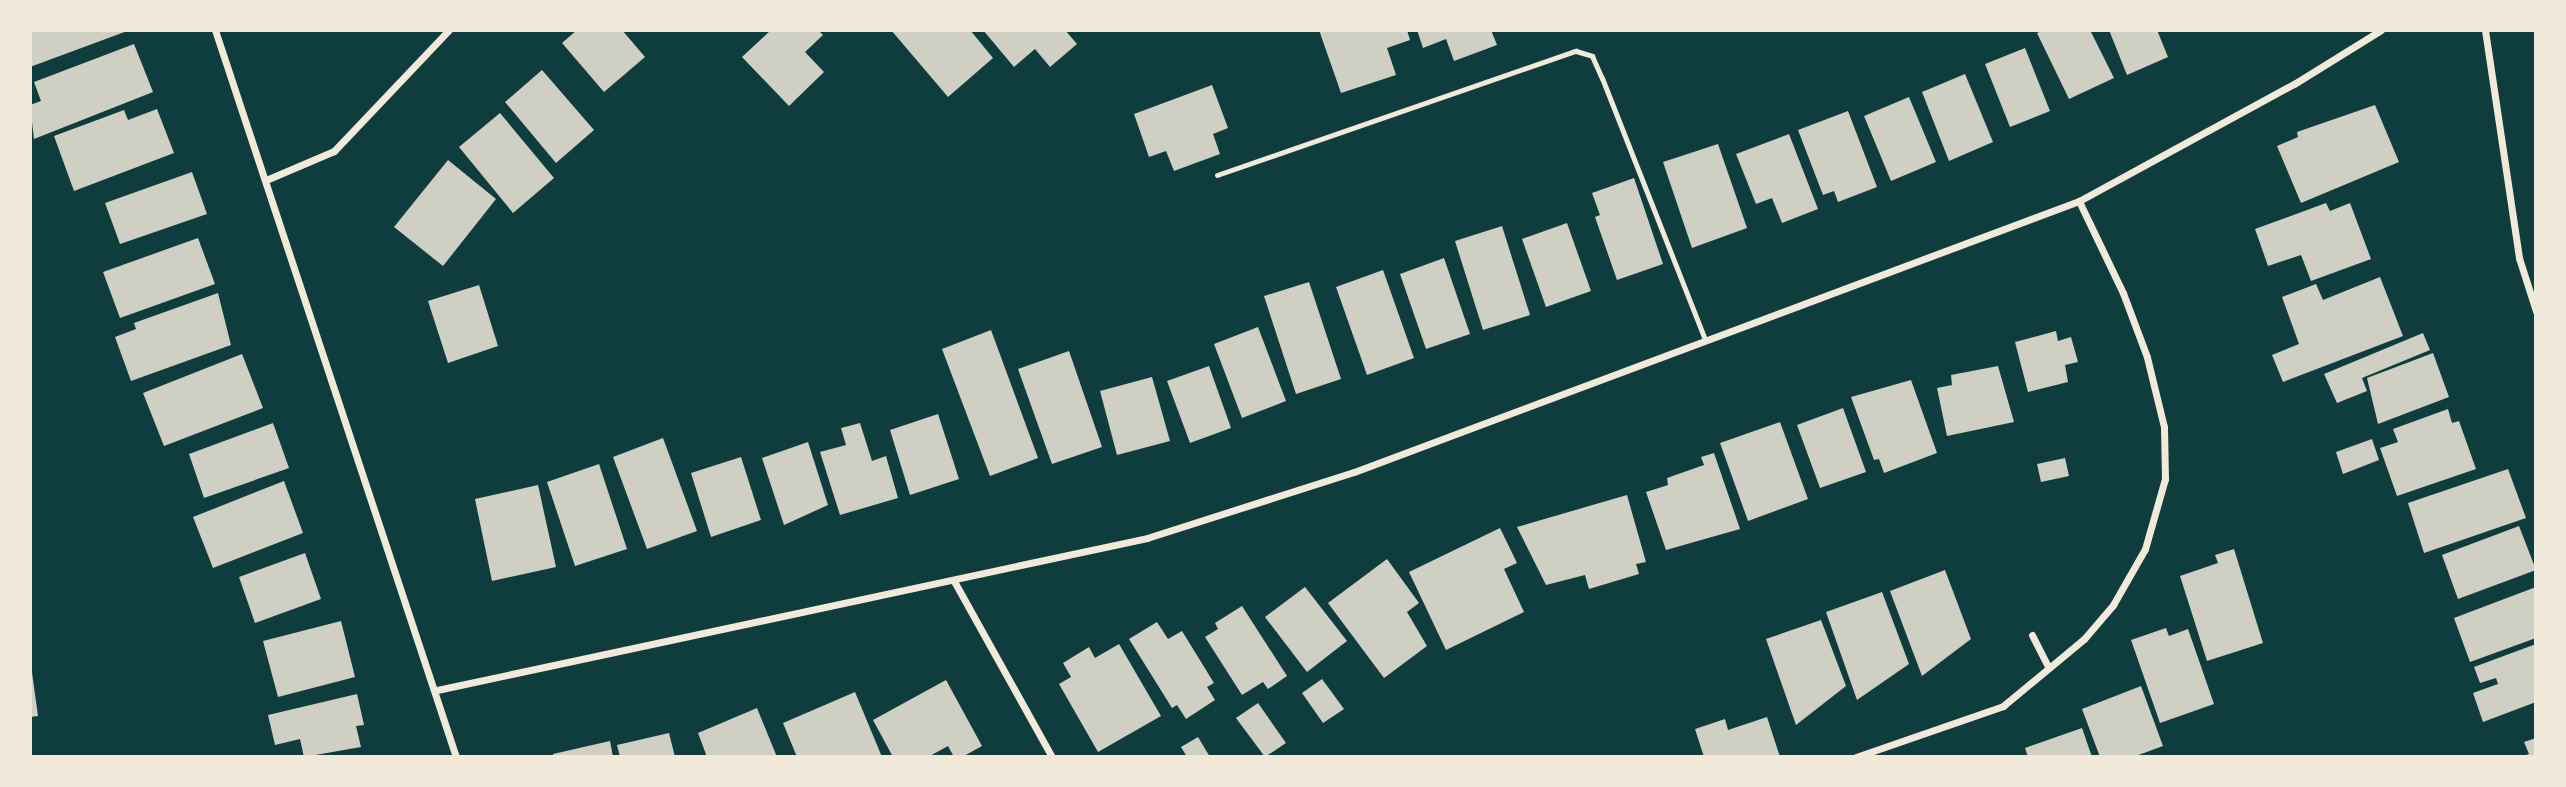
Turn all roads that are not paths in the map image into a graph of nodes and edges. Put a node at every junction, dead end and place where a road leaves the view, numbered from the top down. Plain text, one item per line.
1 (215, 30) edge
2 (449, 30) edge
3 (2381, 30) edge
4 (2485, 30) edge
5 (1217, 175) dead end
6 (266, 180) junction
7 (2079, 201) junction
8 (2536, 312) edge
9 (1705, 340) junction
10 (954, 581) junction
11 (2032, 635) dead end
12 (2049, 668) junction
13 (437, 690) junction
14 (456, 757) edge
15 (1052, 757) edge
16 (1856, 757) edge

1 - 6 street
2 - 6 street
3 - 7 street
4 - 8 street
5 - 9 lane
6 - 13 street
7 - 9 street
7 - 12 street
9 - 10 street
10 - 13 street
10 - 15 street
11 - 12 street
12 - 16 street
13 - 14 street

